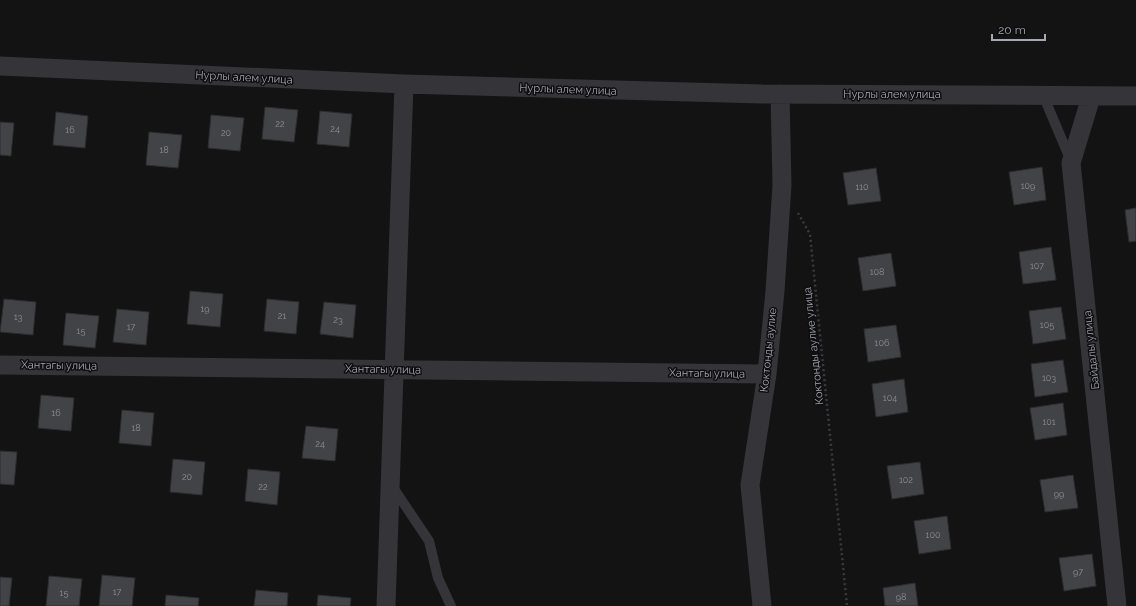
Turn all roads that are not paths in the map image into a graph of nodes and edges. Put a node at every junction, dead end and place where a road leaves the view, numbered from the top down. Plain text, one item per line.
1 (0, 66) edge
2 (404, 84) junction
3 (780, 94) junction
4 (1043, 95) junction
5 (1136, 96) edge
6 (1091, 97) junction
7 (1071, 163) junction
8 (0, 365) edge
9 (395, 369) junction
10 (767, 374) junction
11 (390, 484) junction
12 (386, 606) edge
13 (452, 606) edge
14 (762, 606) edge
15 (1117, 606) edge

1 - 2 street, Нурлы алем улица
2 - 3 street, Нурлы алем улица
2 - 9 street
3 - 4 street, Нурлы алем улица
3 - 10 street, Коктонды аулие
4 - 6 street, Нурлы алем улица
4 - 7 lane
5 - 6 street, Нурлы алем улица
6 - 7 street, Байдалы улица
7 - 15 street, Байдалы улица
8 - 9 street, Хантагы улица
9 - 10 street, Хантагы улица
9 - 11 street
10 - 14 street, Коктонды аулие
11 - 12 street
11 - 13 lane

